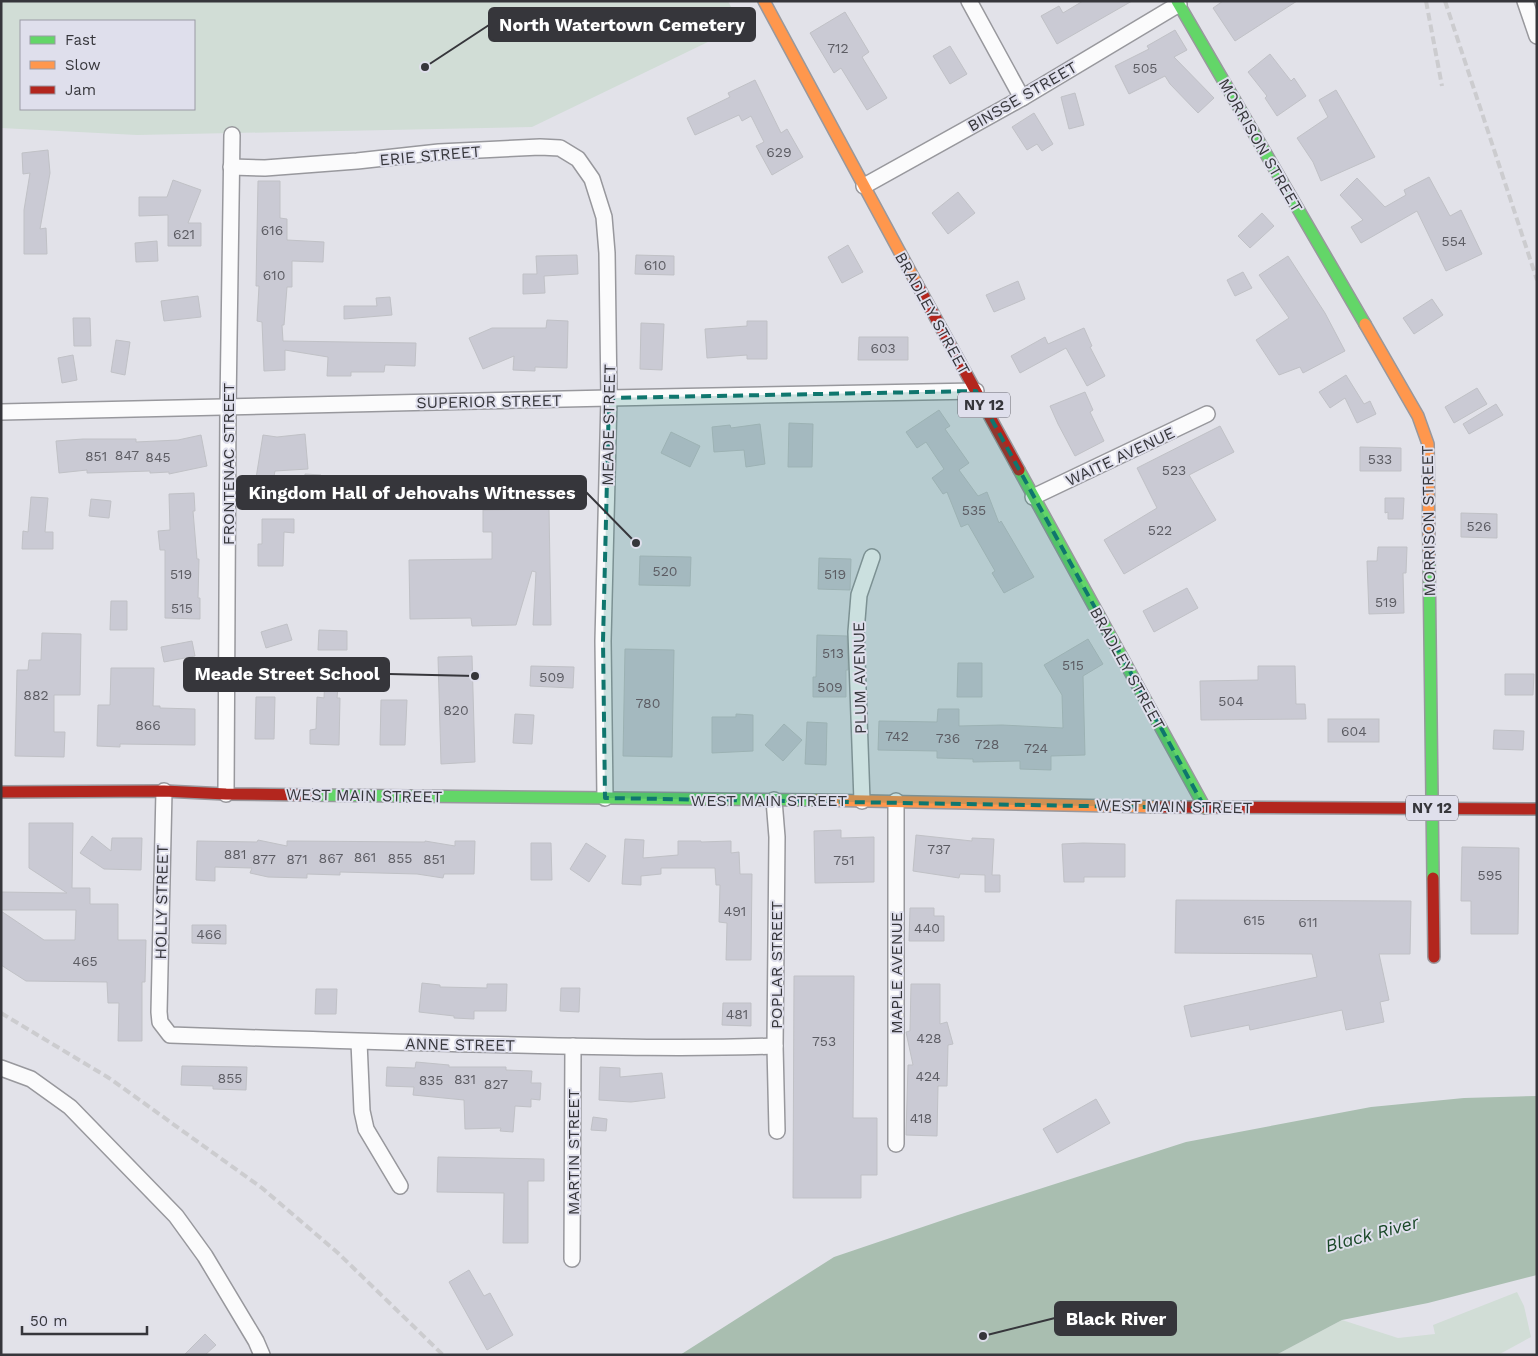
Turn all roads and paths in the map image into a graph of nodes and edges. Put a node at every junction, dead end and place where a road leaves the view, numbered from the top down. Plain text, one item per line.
1 (764, 1) edge
2 (969, 1) edge
3 (1525, 1) edge
4 (1178, 2) edge
5 (1537, 36) edge
6 (1022, 98) junction
7 (232, 135) dead end
8 (232, 168) junction
9 (864, 186) junction
10 (599, 202) joint
11 (976, 391) junction
12 (609, 398) junction
13 (228, 407) junction
14 (1, 412) edge
15 (1207, 414) dead end
16 (1033, 497) junction
17 (872, 557) dead end
18 (164, 791) junction
19 (1, 792) edge
20 (226, 794) junction
21 (605, 798) junction
22 (774, 800) junction
23 (862, 801) junction
24 (896, 801) junction
25 (1205, 808) junction
26 (1432, 808) junction
27 (1537, 809) edge
28 (1434, 957) dead end
29 (158, 1012) joint
30 (359, 1042) junction
31 (574, 1046) junction
32 (775, 1046) junction
33 (1, 1068) edge
34 (777, 1130) dead end
35 (896, 1144) dead end
36 (400, 1186) dead end
37 (572, 1259) dead end
38 (262, 1355) edge

1 - 9 main road, BRADLEY STREET / NY 12
2 - 6 street
3 - 5 street
4 - 6 street, BINSSE STREET
4 - 26 main road, MORRISON STREET
6 - 9 street, BINSSE STREET
7 - 8 street, FRONTENAC STREET
8 - 10 street, ERIE STREET
8 - 13 street, FRONTENAC STREET
9 - 11 main road, BRADLEY STREET / NY 12
10 - 12 street, MEADE STREET
11 - 12 street, SUPERIOR STREET
11 - 16 main road, BRADLEY STREET / NY 12
12 - 13 street, SUPERIOR STREET
12 - 21 street, MEADE STREET
13 - 14 street, SUPERIOR STREET
13 - 20 street, FRONTENAC STREET
15 - 16 street, WAITE AVENUE
16 - 25 main road, BRADLEY STREET / NY 12
17 - 23 street, PLUM AVENUE
18 - 19 main road, WEST MAIN STREET
18 - 20 main road, WEST MAIN STREET
18 - 29 street, HOLLY STREET
20 - 21 main road, WEST MAIN STREET
21 - 22 main road, WEST MAIN STREET
22 - 23 main road, WEST MAIN STREET
22 - 32 street, POPLAR STREET
23 - 24 main road, WEST MAIN STREET
24 - 25 main road, WEST MAIN STREET
24 - 35 street, MAPLE AVENUE
25 - 26 main road, WEST MAIN STREET / NY 12
26 - 27 main road, WEST MAIN STREET / NY 12
26 - 28 main road, MORRISON STREET
29 - 30 street, ANNE STREET
30 - 31 street, ANNE STREET
30 - 36 street
31 - 32 street, ANNE STREET
31 - 37 street, MARTIN STREET
32 - 34 street, POPLAR STREET
33 - 38 street

